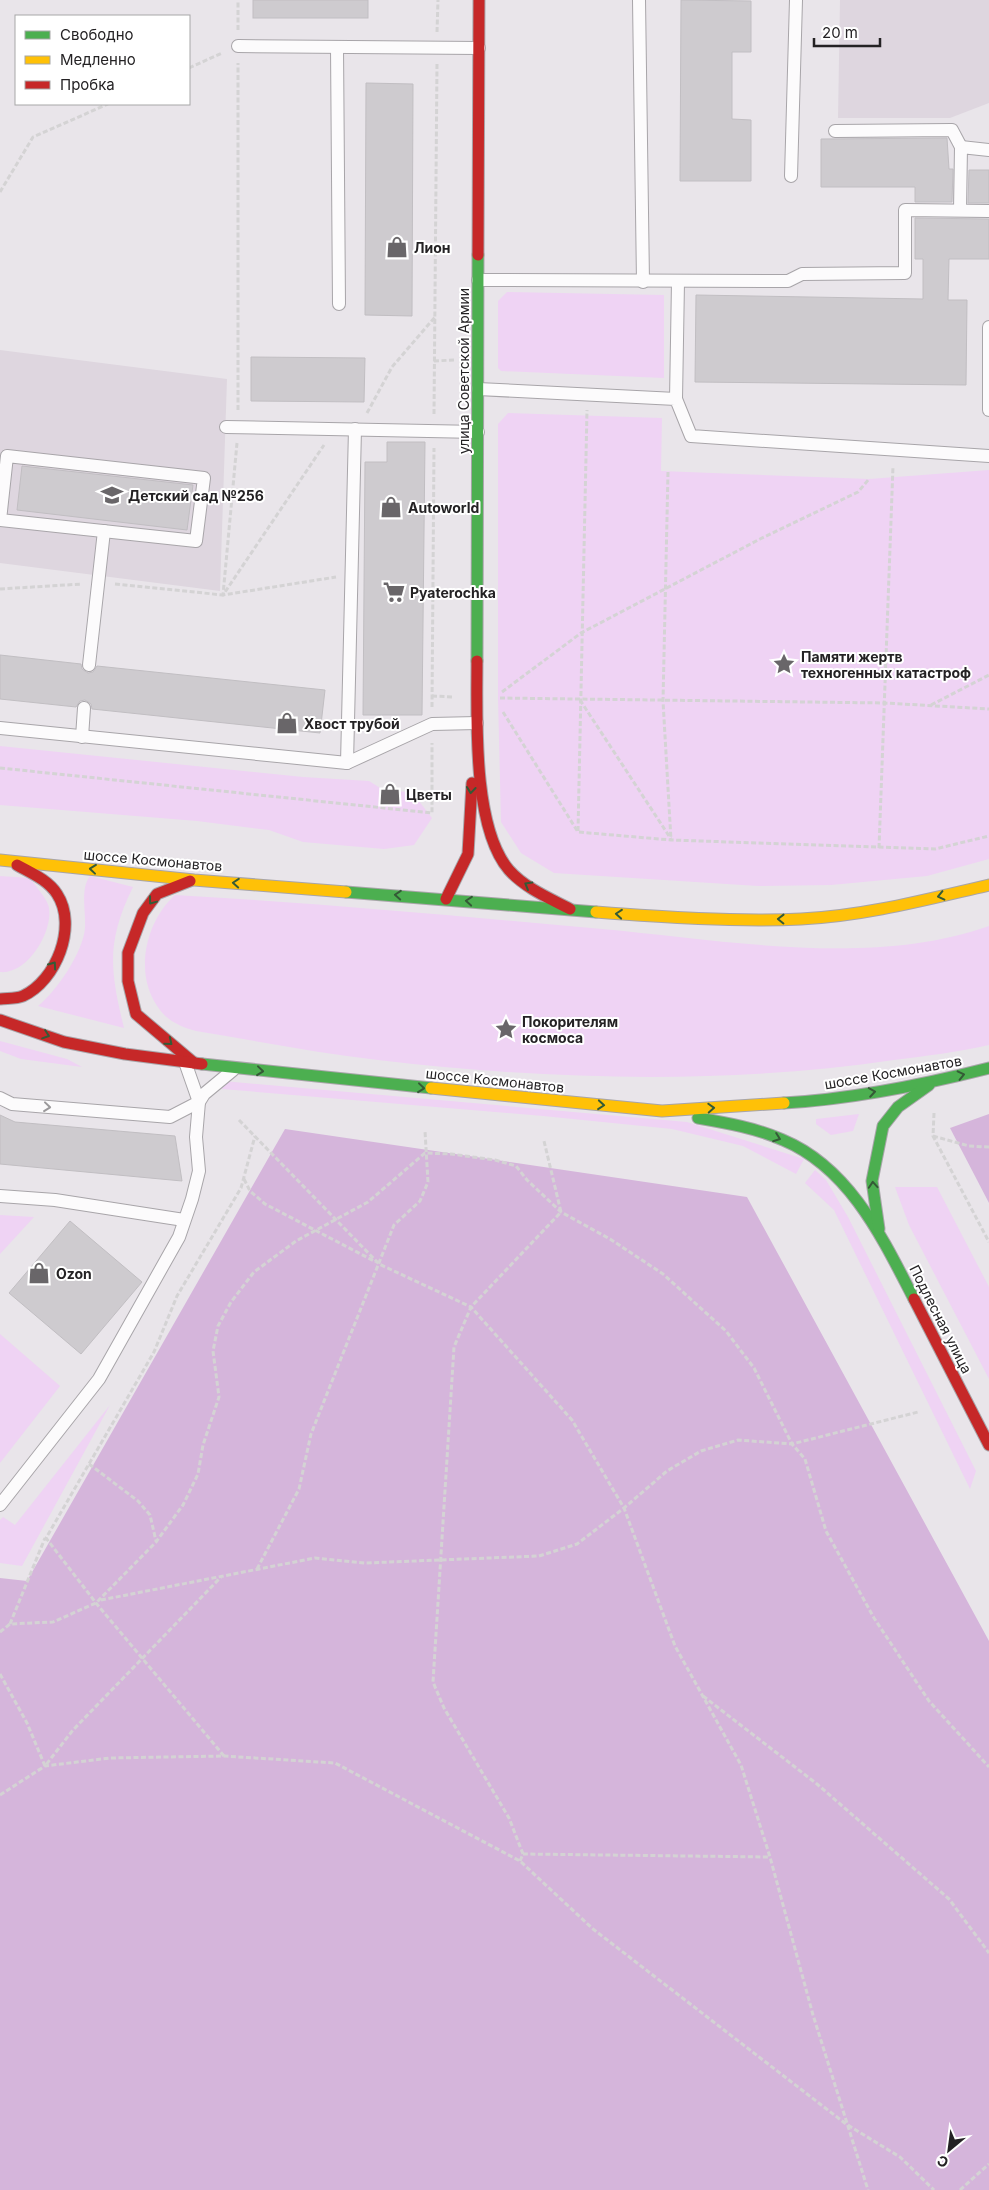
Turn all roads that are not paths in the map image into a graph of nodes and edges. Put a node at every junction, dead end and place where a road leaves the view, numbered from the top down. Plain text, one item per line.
1 (479, 0) edge
2 (639, 0) edge
3 (796, 0) edge
4 (238, 46) road end
5 (337, 47) junction
6 (479, 48) junction
7 (835, 131) dead end
8 (961, 147) junction
9 (989, 150) edge
10 (791, 176) dead end
11 (960, 210) junction
12 (989, 211) edge
13 (478, 280) junction
14 (642, 282) junction
15 (678, 282) junction
16 (339, 304) dead end
17 (989, 327) edge
18 (478, 390) junction
19 (676, 399) junction
20 (989, 410) edge
21 (232, 427) road end
22 (355, 429) junction
23 (478, 432) junction
24 (989, 456) edge
25 (104, 531) junction
26 (89, 665) dead end
27 (84, 708) dead end
28 (477, 724) junction
29 (0, 728) edge
30 (82, 737) junction
31 (477, 742) junction
32 (347, 763) junction
33 (5, 861) edge
34 (194, 880) junction
35 (989, 885) edge
36 (446, 899) junction
37 (570, 909) junction
38 (0, 999) edge
39 (0, 1020) edge
40 (190, 1062) junction
41 (235, 1068) junction
42 (989, 1068) edge
43 (933, 1082) junction
44 (0, 1098) edge
45 (199, 1102) junction
46 (662, 1111) junction
47 (0, 1196) edge
48 (184, 1220) junction
49 (880, 1234) junction
50 (989, 1444) edge
51 (0, 1505) edge

1 - 6 main road, улица Советской Армии
2 - 14 lane
3 - 10 lane
4 - 5 lane
5 - 6 lane
5 - 16 lane
6 - 13 main road, улица Советской Армии
7 - 8 lane
8 - 9 lane
8 - 11 lane
11 - 12 lane
11 - 15 lane
13 - 14 lane
13 - 18 main road, улица Советской Армии
14 - 15 lane
15 - 19 lane
17 - 20 lane
18 - 19 lane
18 - 23 main road, улица Советской Армии
19 - 24 lane
21 - 22 lane
22 - 23 lane
22 - 32 lane
23 - 28 main road, улица Советской Армии
25 - 25 lane
25 - 26 lane
27 - 30 lane
28 - 31 main road, улица Советской Армии
28 - 32 lane
29 - 30 lane
30 - 32 lane
31 -> 36 main road, улица Советской Армии
37 -> 31 main road, улица Советской Армии
34 -> 33 main road, шоссе Космонавтов
38 -> 33 main road
36 -> 34 main road, шоссе Космонавтов
34 -> 40 main road
35 -> 37 main road, шоссе Космонавтов
37 -> 36 main road, шоссе Космонавтов
39 -> 40 main road, шоссе Космонавтов
40 - 41 main road, шоссе Космонавтов
40 - 45 lane
41 - 45 lane
41 -> 46 main road, шоссе Космонавтов
43 -> 42 main road, шоссе Космонавтов
46 -> 43 main road, шоссе Космонавтов
49 -> 43 main road
44 -> 45 lane
45 - 48 lane
46 -> 49 main road
47 - 48 lane
48 - 51 lane
49 - 50 main road, Подлесная улица

